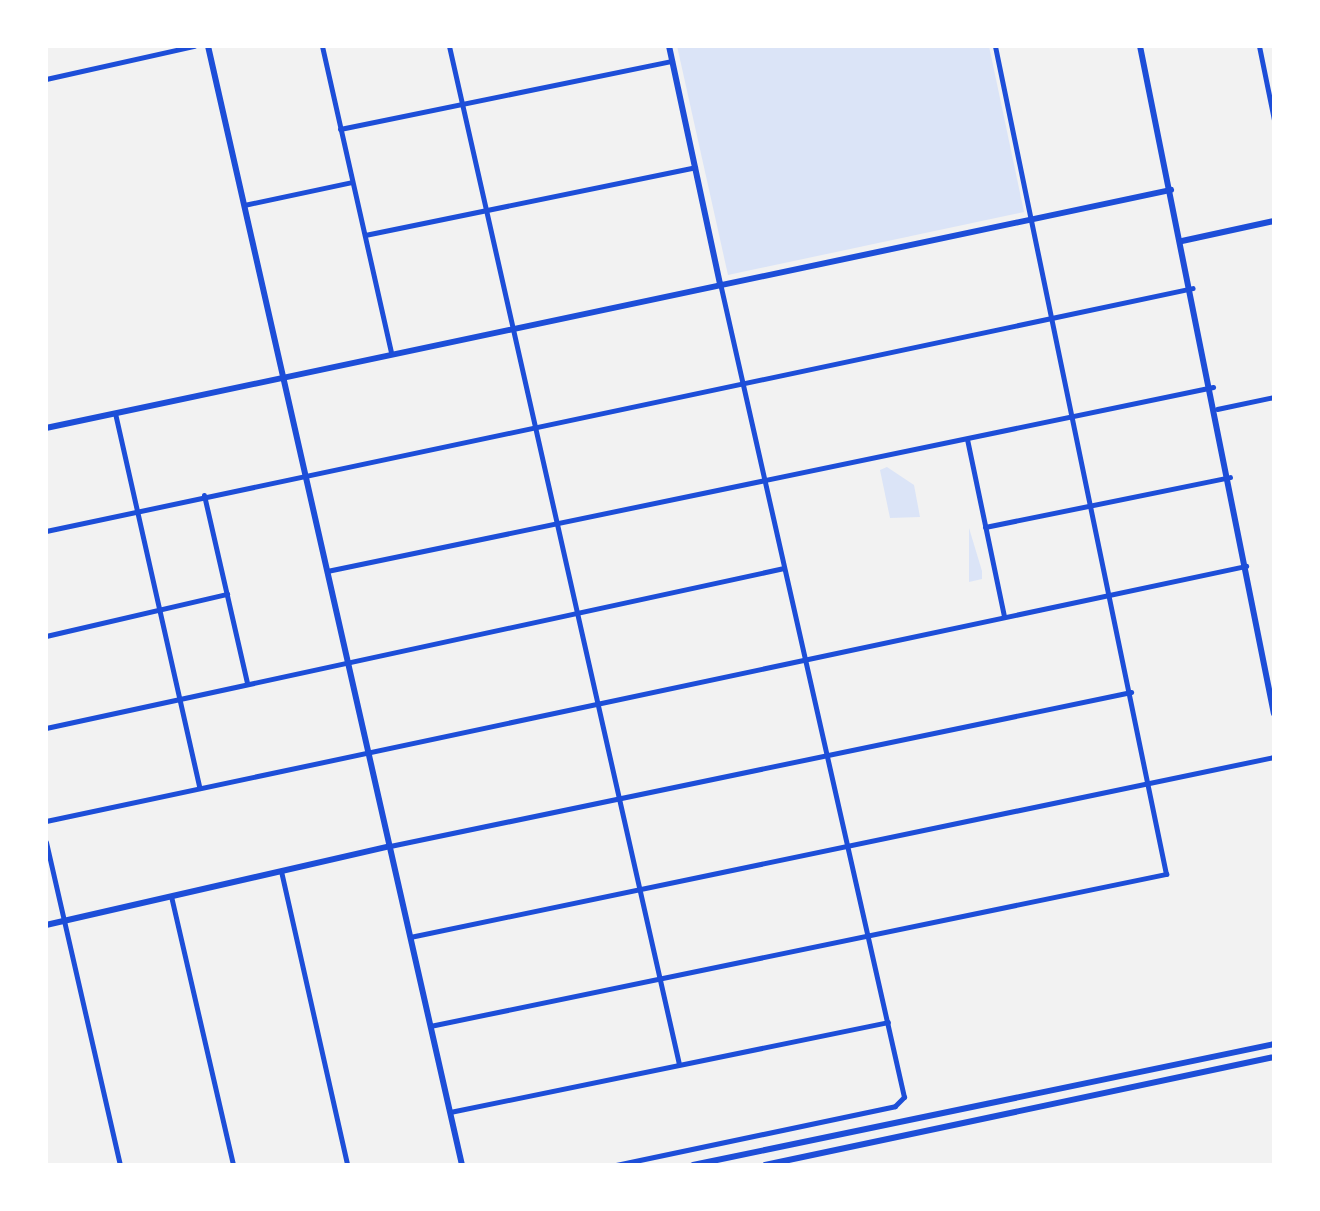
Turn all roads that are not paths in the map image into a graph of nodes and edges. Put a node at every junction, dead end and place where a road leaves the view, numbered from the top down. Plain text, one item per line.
1 (194, 46) edge
2 (208, 46) edge
3 (322, 46) edge
4 (449, 46) edge
5 (669, 46) edge
6 (995, 46) edge
7 (1140, 46) edge
8 (1259, 46) edge
9 (672, 61) junction
10 (46, 79) edge
11 (462, 104) junction
12 (1274, 120) edge
13 (340, 129) junction
14 (695, 167) junction
15 (352, 182) junction
16 (1171, 190) junction
17 (244, 205) junction
18 (485, 211) junction
19 (1032, 219) junction
20 (1274, 221) edge
21 (365, 235) junction
22 (1182, 241) junction
23 (720, 283) junction
24 (1193, 288) junction
25 (1052, 317) junction
26 (512, 326) junction
27 (391, 351) junction
28 (282, 374) junction
29 (742, 381) junction
30 (1213, 387) junction
31 (1274, 397) edge
32 (1217, 409) junction
33 (114, 412) junction
34 (1073, 416) junction
35 (535, 424) junction
36 (46, 428) edge
37 (967, 439) junction
38 (304, 473) junction
39 (1230, 477) junction
40 (764, 480) junction
41 (204, 495) junction
42 (1092, 506) junction
43 (136, 510) junction
44 (556, 523) junction
45 (985, 527) junction
46 (46, 531) edge
47 (1247, 565) junction
48 (784, 568) junction
49 (327, 571) junction
50 (1111, 593) junction
51 (227, 594) junction
52 (160, 610) junction
53 (576, 612) junction
54 (1004, 616) junction
55 (46, 636) edge
56 (804, 658) junction
57 (348, 660) junction
58 (247, 682) junction
59 (1131, 692) junction
60 (179, 698) junction
61 (596, 700) junction
62 (1274, 714) edge
63 (46, 728) edge
64 (368, 748) junction
65 (827, 756) junction
66 (1274, 757) edge
67 (1149, 783) junction
68 (199, 786) junction
69 (618, 799) junction
70 (46, 821) edge
71 (46, 842) edge
72 (390, 846) junction
73 (847, 846) junction
74 (281, 871) junction
75 (638, 889) junction
76 (171, 896) junction
77 (64, 921) junction
78 (46, 925) edge
79 (868, 935) junction
80 (410, 937) junction
81 (659, 978) junction
82 (888, 1022) junction
83 (430, 1026) junction
84 (1274, 1044) edge
85 (1274, 1057) edge
86 (679, 1064) junction
87 (450, 1112) junction
88 (120, 1165) edge
89 (233, 1165) edge
90 (347, 1165) edge
91 (462, 1165) edge
92 (616, 1165) edge
93 (693, 1165) edge
94 (765, 1165) edge

1 - 10 street
2 - 17 main road
3 - 13 street
4 - 11 street
5 - 9 main road
6 - 19 street
7 - 16 main road
8 - 12 street
9 - 11 street
9 - 14 main road
11 - 13 street
11 - 18 street
13 - 15 street
14 - 18 street
14 - 23 main road
15 - 17 street
15 - 21 street
16 - 19 main road
16 - 22 main road
17 - 28 main road
18 - 21 street
18 - 26 street
19 - 23 main road
19 - 25 street
20 - 22 main road
21 - 27 street
22 - 24 main road
23 - 26 main road
23 - 29 street
24 - 25 street
24 - 30 main road
25 - 29 street
25 - 34 street
26 - 27 main road
26 - 35 street
27 - 28 main road
28 - 33 main road
28 - 38 main road
29 - 35 street
29 - 40 street
30 - 32 main road
30 - 34 street
31 - 32 street
32 - 39 main road
33 - 36 main road
33 - 43 street
34 - 37 street
34 - 42 street
35 - 38 street
35 - 44 street
37 - 40 street
37 - 45 street
38 - 41 street
38 - 49 main road
39 - 42 street
39 - 47 main road
40 - 44 street
40 - 48 street
41 - 43 street
41 - 51 street
42 - 45 street
42 - 50 street
43 - 46 street
43 - 52 street
44 - 49 street
44 - 53 street
45 - 54 street
47 - 50 street
47 - 62 main road
48 - 53 street
48 - 56 street
49 - 57 main road
50 - 54 street
50 - 59 street
51 - 52 street
51 - 58 street
52 - 55 street
52 - 60 street
53 - 57 street
53 - 61 street
54 - 56 street
56 - 61 street
56 - 65 street
57 - 58 street
57 - 64 main road
58 - 60 street
59 - 65 street
59 - 67 street
60 - 63 street
60 - 68 street
61 - 64 street
61 - 69 street
64 - 68 street
64 - 72 main road
65 - 69 street
65 - 73 street
66 - 67 street
67 - 73 street
67 - 79 street
68 - 70 street
69 - 72 street
69 - 75 street
71 - 77 street
72 - 74 main road
72 - 80 main road
73 - 75 street
73 - 79 street
74 - 76 main road
74 - 90 street
75 - 80 street
75 - 81 street
76 - 77 main road
76 - 89 street
77 - 78 main road
77 - 88 street
79 - 81 street
79 - 82 street
80 - 83 main road
81 - 83 street
81 - 86 street
82 - 86 street
82 - 92 street
83 - 87 main road
84 - 93 main road
85 - 94 main road
86 - 87 street
87 - 91 main road

